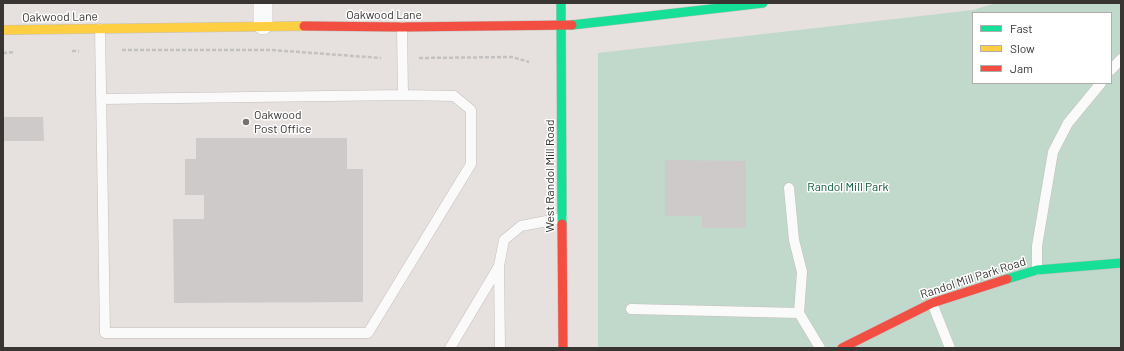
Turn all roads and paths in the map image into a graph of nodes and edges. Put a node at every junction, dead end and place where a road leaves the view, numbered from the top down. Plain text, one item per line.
1 (263, 3) edge
2 (561, 3) edge
3 (763, 3) edge
4 (727, 4) edge
5 (263, 26) junction
6 (561, 26) junction
7 (402, 27) junction
8 (100, 29) junction
9 (3, 30) edge
10 (122, 50) dead end
11 (381, 58) dead end
12 (419, 58) dead end
13 (1121, 59) edge
14 (529, 62) dead end
15 (1112, 69) edge
16 (1100, 84) edge
17 (403, 95) junction
18 (102, 99) junction
19 (789, 188) dead end
20 (562, 218) junction
21 (1121, 263) edge
22 (499, 266) junction
23 (1037, 270) junction
24 (932, 303) junction
25 (631, 309) dead end
26 (799, 313) junction
27 (450, 348) edge
28 (500, 348) edge
29 (563, 348) edge
30 (820, 348) edge
31 (842, 348) edge
32 (950, 348) edge

1 - 5 street
2 - 6 street, West Randol Mill Road
3 - 4 street, Oakwood Lane
4 - 6 street, Oakwood Lane
5 - 7 street, Oakwood Lane
5 - 8 street, Oakwood Lane
6 - 7 street, Oakwood Lane
6 - 20 street, West Randol Mill Road
7 - 17 lane
8 - 9 street, Oakwood Lane
8 - 18 lane
10 - 11 path
12 - 14 path
13 - 15 lane
16 - 23 lane
17 - 18 lane
17 - 18 lane
19 - 26 lane
20 - 22 lane
20 - 29 street, West Randol Mill Road
21 - 23 street, Randol Mill Park Road
22 - 27 lane
22 - 28 lane
23 - 24 street, Randol Mill Park Road
24 - 31 street, Randol Mill Park Road
24 - 32 lane
25 - 26 lane
26 - 30 lane

